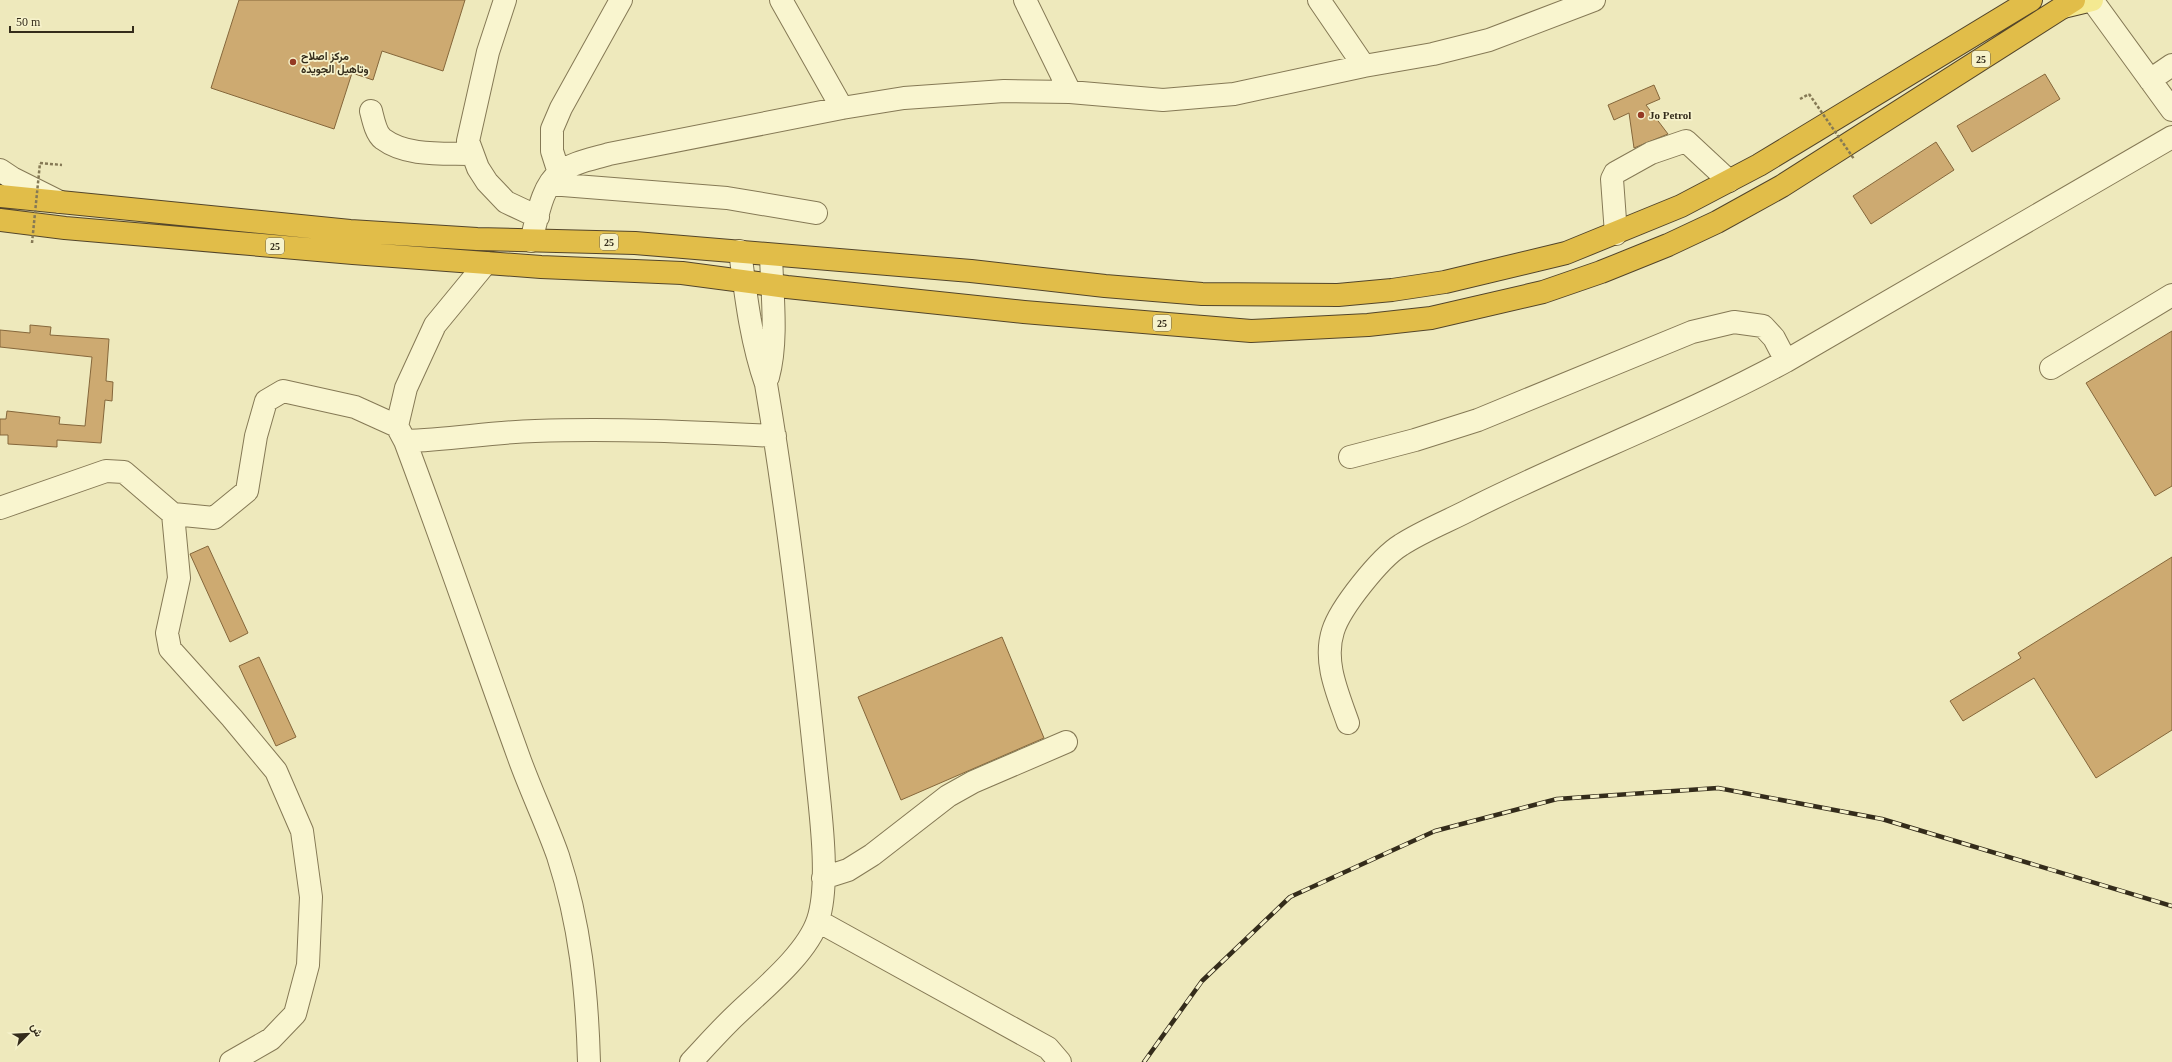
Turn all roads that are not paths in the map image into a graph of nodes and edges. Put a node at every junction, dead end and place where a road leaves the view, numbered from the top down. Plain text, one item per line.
1 (505, 0) edge
2 (621, 0) edge
3 (781, 0) edge
4 (1319, 0) edge
5 (1594, 0) edge
6 (2031, 0) edge
7 (2092, 0) edge
8 (1033, 4) edge
9 (2069, 4) edge
10 (1567, 5) edge
11 (2172, 65) edge
12 (1364, 66) junction
13 (2150, 80) junction
14 (1070, 92) junction
15 (2170, 104) edge
16 (842, 108) junction
17 (371, 111) dead end
18 (2172, 137) edge
19 (472, 154) junction
20 (0, 170) edge
21 (555, 178) junction
22 (1729, 181) junction
23 (0, 196) edge
24 (63, 204) junction
25 (816, 213) dead end
26 (538, 216) junction
27 (0, 220) edge
28 (1616, 234) junction
29 (531, 241) junction
30 (740, 251) junction
31 (772, 255) junction
32 (486, 263) junction
33 (744, 280) junction
34 (772, 284) junction
35 (2172, 295) edge
36 (1786, 361) junction
37 (2051, 368) dead end
38 (766, 384) junction
39 (401, 433) junction
40 (775, 436) junction
41 (1350, 457) dead end
42 (0, 508) edge
43 (173, 514) junction
44 (1348, 723) dead end
45 (1066, 742) dead end
46 (823, 878) junction
47 (818, 921) junction
48 (231, 1062) edge
49 (589, 1062) edge
50 (691, 1062) edge
51 (1060, 1062) edge

1 - 19 street
2 - 21 street
3 - 16 street
4 - 12 street
5 - 10 street
6 - 22 highway, 25
7 - 9 main road, 25
7 - 13 street
8 - 14 street
9 - 34 highway, 25
10 - 12 street
11 - 13 street
12 - 14 street
13 - 15 street
14 - 16 street
16 - 21 street
17 - 19 street
18 - 36 street
19 - 26 street
20 - 24 street
21 - 25 street
21 - 26 street
22 - 28 highway, 25
22 - 28 street
23 - 24 highway, 25
24 - 29 highway, 25
26 - 29 street
27 - 32 highway, 25
28 - 31 highway, 25
29 - 30 highway, 25
30 - 31 highway, 25
30 - 33 street
31 - 34 street
32 - 33 highway, 25
32 - 39 street
33 - 34 highway, 25
33 - 38 street
34 - 38 street
35 - 37 street
36 - 41 street
36 - 44 street
38 - 40 street
39 - 40 street
39 - 43 street
39 - 49 street
40 - 46 street
42 - 43 street
43 - 48 street
45 - 46 street
46 - 47 street
47 - 50 street
47 - 51 street

